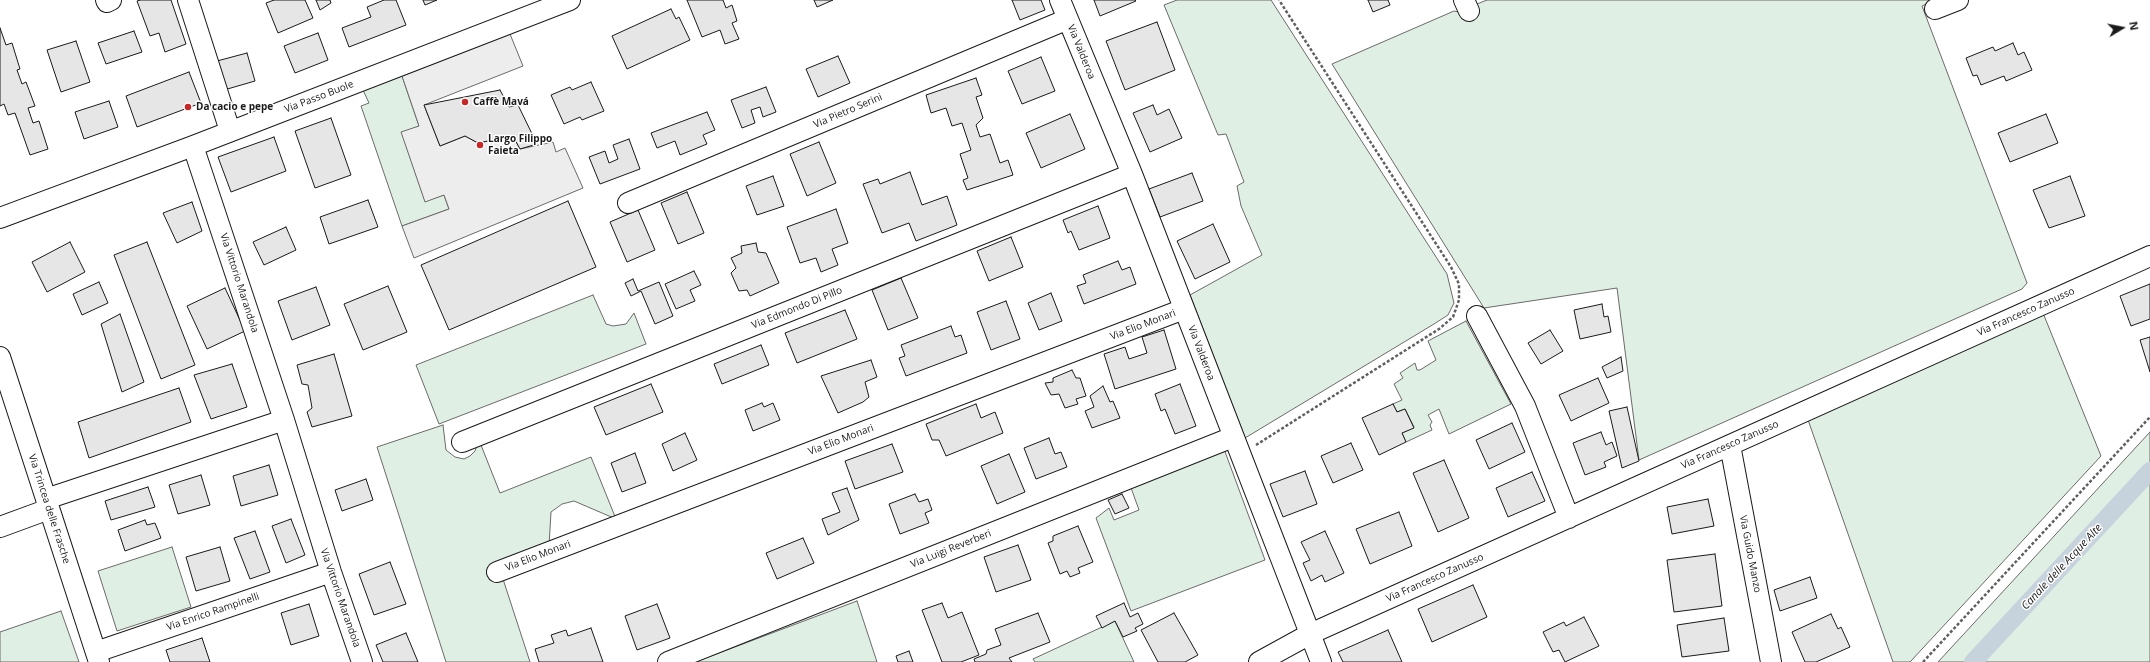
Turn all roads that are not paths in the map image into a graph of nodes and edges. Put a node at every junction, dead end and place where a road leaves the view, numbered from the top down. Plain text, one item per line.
1 (106, 0) edge
2 (111, 0) edge
3 (188, 0) edge
4 (570, 0) edge
5 (1060, 0) edge
6 (1958, 0) edge
7 (1934, 9) dead end
8 (1068, 19) junction
9 (230, 131) junction
10 (193, 146) junction
11 (1132, 174) junction
12 (628, 203) dead end
13 (0, 218) edge
14 (2150, 256) edge
15 (1184, 309) junction
16 (1477, 316) dead end
17 (0, 357) edge
18 (284, 420) junction
19 (462, 442) dead end
20 (1730, 445) junction
21 (1237, 446) junction
22 (48, 504) junction
23 (1569, 518) junction
24 (0, 527) edge
25 (331, 572) junction
26 (497, 572) dead end
27 (1310, 634) junction
28 (97, 657) edge
29 (362, 662) edge
30 (668, 662) edge
31 (1259, 662) edge
32 (1321, 662) edge
33 (1771, 662) edge

1 - 2 street
3 - 9 street
4 - 9 street, Via Passo Buole
5 - 8 street, Via Valderoa
6 - 7 street
8 - 11 street, Via Valderoa
8 - 12 street, Via Pietro Serini
9 - 10 street, Via Passo Buole
10 - 13 street, Via Passo Buole
10 - 18 street, Via Vittorio Marandola
11 - 15 street, Via Valderoa
11 - 19 street, Via Edmondo Di Pillo
14 - 20 street, Via Francesco Zanusso
15 - 21 street, Via Valderoa
15 - 26 street, Via Elio Monari
16 - 23 street
17 - 22 street, Via Trincea delle Frasche
18 - 22 street
18 - 25 street, Via Vittorio Marandola
20 - 23 street, Via Francesco Zanusso
20 - 33 street, Via Guido Manzo
21 - 27 street, Via Valderoa
21 - 30 street, Via Luigi Reverberi
22 - 24 street
22 - 28 street, Via Trincea delle Frasche
23 - 27 street, Via Francesco Zanusso
25 - 28 street, Via Enrico Rampinelli
25 - 29 street, Via Vittorio Marandola
27 - 31 street, Via Francesco Zanusso
27 - 32 street, Via Valderoa

